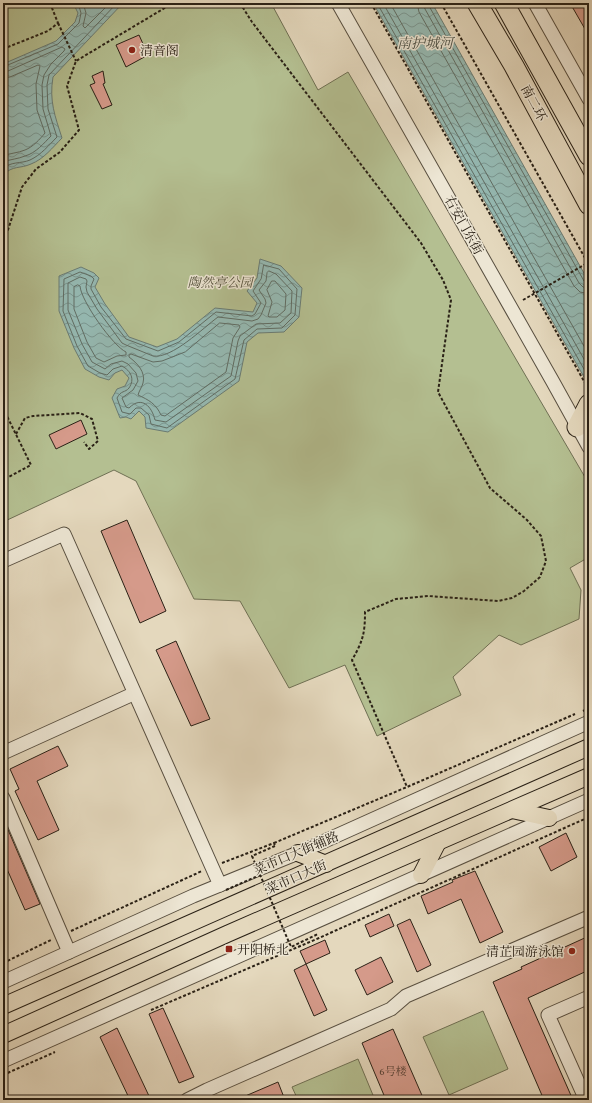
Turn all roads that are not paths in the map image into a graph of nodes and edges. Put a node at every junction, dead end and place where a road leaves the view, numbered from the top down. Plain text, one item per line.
1 (338, 3) edge
2 (478, 3) edge
3 (504, 3) edge
4 (535, 3) edge
5 (588, 94) edge
6 (589, 156) edge
7 (589, 205) edge
8 (589, 400) edge
9 (577, 427) junction
10 (589, 447) edge
11 (3, 561) edge
12 (134, 694) junction
13 (589, 722) edge
14 (589, 747) edge
15 (3, 753) edge
16 (589, 776) edge
17 (3, 798) edge
18 (589, 800) edge
19 (512, 810) junction
20 (548, 818) junction
21 (438, 842) junction
22 (298, 853) junction
23 (326, 864) junction
24 (421, 875) junction
25 (223, 888) junction
26 (589, 917) edge
27 (70, 952) junction
28 (3, 982) edge
29 (589, 997) edge
30 (3, 1006) edge
31 (3, 1035) edge
32 (3, 1061) edge
33 (187, 1100) edge
34 (586, 1100) edge

1 - 9 street, 右安门东街
2 - 7 highway, 南二环
3 - 6 highway, 南二环
4 - 5 street
8 - 9 highway
9 - 10 street, 右安门东街
11 - 12 street
12 - 15 street
12 - 25 street
13 - 22 street, 菜市口大街辅路
14 - 23 main road, 菜市口大街
16 - 19 main road, 菜市口大街
17 - 27 street
18 - 20 street
19 - 20 main road
19 - 21 main road, 菜市口大街
20 - 24 street
21 - 24 main road
21 - 31 main road, 菜市口大街
22 - 23 main road
22 - 25 street, 菜市口大街辅路
23 - 30 main road, 菜市口大街
24 - 32 street
25 - 27 street, 菜市口大街辅路
26 - 33 street
27 - 28 street, 菜市口大街辅路
29 - 34 street

